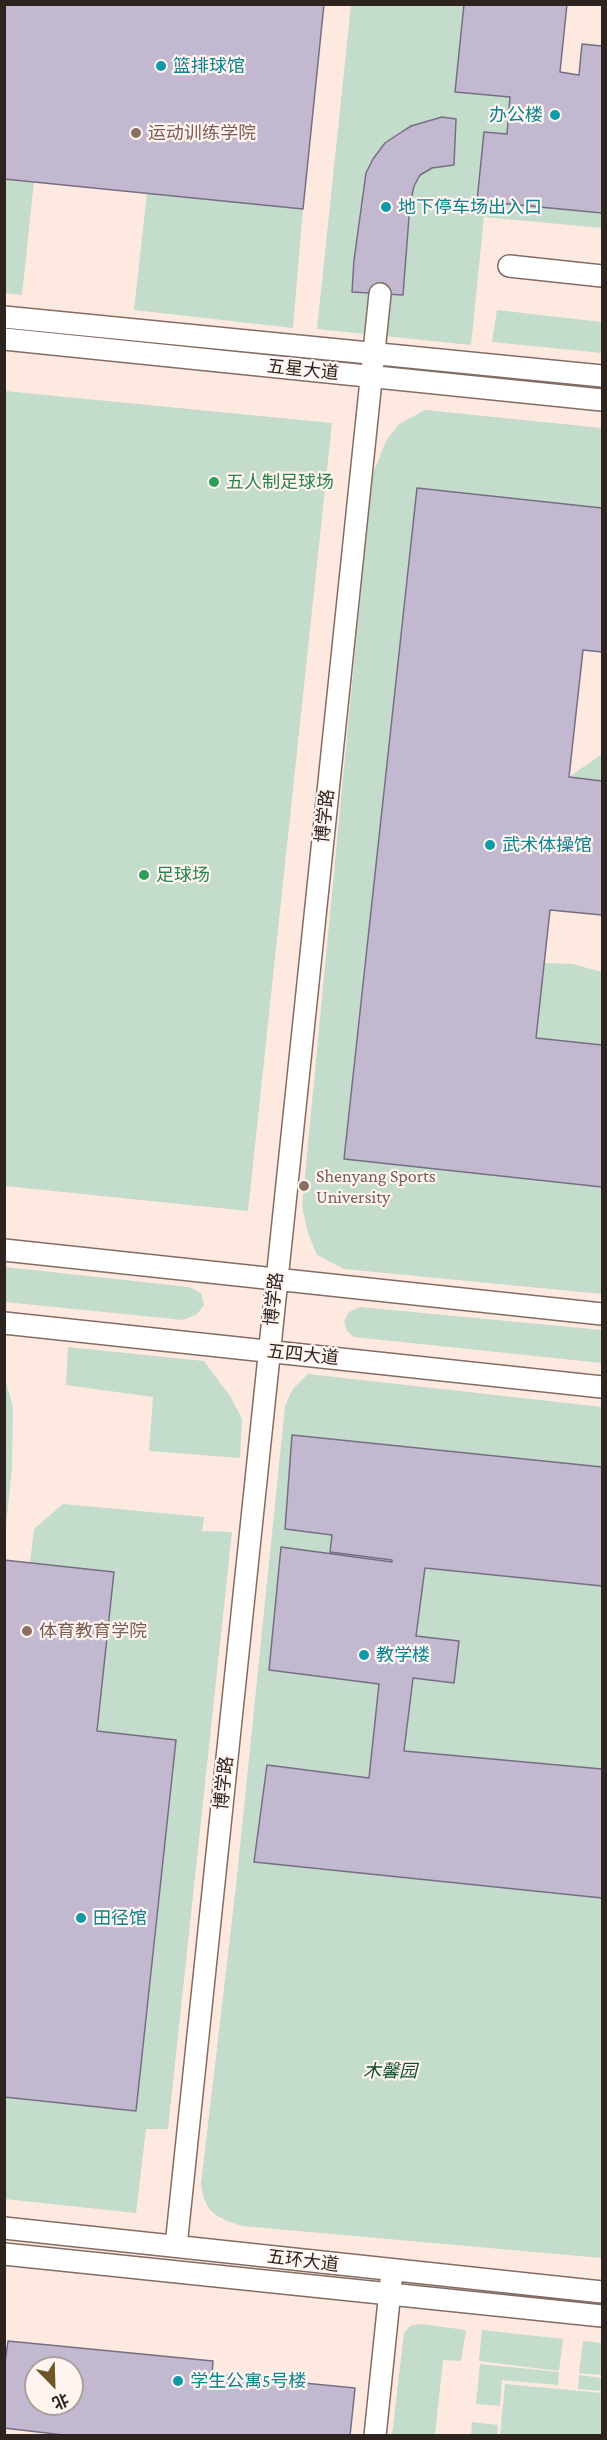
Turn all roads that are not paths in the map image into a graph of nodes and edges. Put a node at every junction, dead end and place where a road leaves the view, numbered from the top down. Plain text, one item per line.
1 (509, 266) dead end
2 (603, 276) edge
3 (380, 294) dead end
4 (4, 317) edge
5 (4, 339) edge
6 (373, 353) junction
7 (603, 376) edge
8 (371, 377) junction
9 (603, 400) edge
10 (4, 1250) edge
11 (276, 1278) junction
12 (603, 1314) edge
13 (4, 1323) edge
14 (269, 1352) junction
15 (603, 1387) edge
16 (4, 2228) edge
17 (176, 2246) junction
18 (4, 2254) edge
19 (392, 2271) junction
20 (603, 2292) edge
21 (389, 2294) junction
22 (603, 2316) edge
23 (375, 2436) edge

1 - 2 lane
3 - 6 lane, 博学路
4 - 6 lane, 五星大道
5 - 8 lane, 五星大道
6 - 7 lane, 五星大道
6 - 8 lane, 博学路
8 - 9 lane, 五星大道
8 - 11 lane, 博学路
10 - 11 lane
11 - 12 lane
11 - 14 lane, 博学路
13 - 14 lane, 五四大道
14 - 15 lane, 五四大道
14 - 17 lane, 博学路
16 - 17 lane, 五环大道
17 - 19 lane, 五环大道
18 - 21 lane, 五环大道
19 - 20 lane, 五环大道
19 - 21 lane
21 - 22 lane, 五环大道
21 - 23 lane

